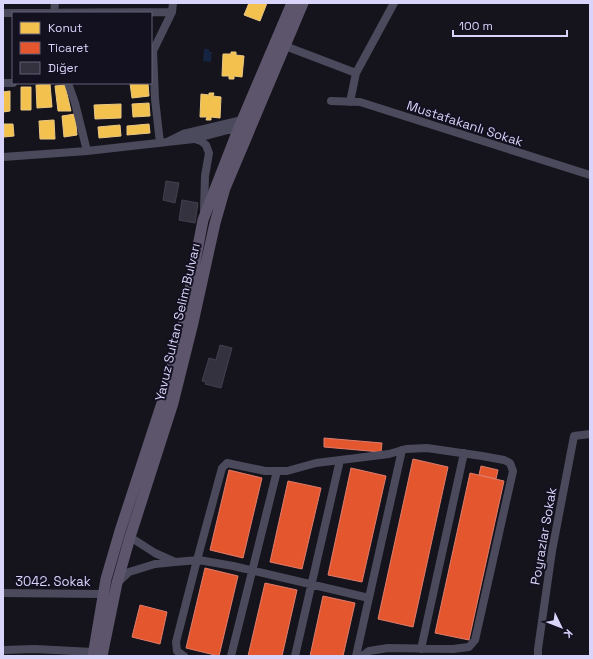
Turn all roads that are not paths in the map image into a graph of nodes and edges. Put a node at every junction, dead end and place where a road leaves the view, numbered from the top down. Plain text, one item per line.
1 (173, 3) edge
2 (292, 3) edge
3 (303, 3) edge
4 (394, 3) edge
5 (152, 12) edge
6 (172, 12) junction
7 (285, 46) junction
8 (356, 73) junction
9 (68, 84) edge
10 (331, 101) dead end
11 (350, 102) junction
12 (240, 125) junction
13 (194, 139) junction
14 (164, 143) junction
15 (87, 151) junction
16 (3, 157) edge
17 (590, 175) edge
18 (203, 220) junction
19 (590, 434) edge
20 (402, 450) junction
21 (464, 453) junction
22 (340, 460) junction
23 (277, 471) junction
24 (130, 537) junction
25 (196, 560) junction
26 (175, 562) junction
27 (252, 571) junction
28 (117, 583) junction
29 (311, 584) junction
30 (3, 593) edge
31 (103, 594) junction
32 (369, 598) junction
33 (421, 649) junction
34 (3, 650) edge
35 (96, 655) edge
36 (184, 656) edge
37 (230, 656) edge
38 (295, 656) edge
39 (356, 656) edge
40 (362, 656) edge
41 (538, 656) edge

1 - 6 street
2 - 12 main road, Yavuz Sultan Selim Bulvarı
3 - 7 main road, Yavuz Sultan Selim Bulvarı
4 - 8 street
5 - 6 street
6 - 14 street
7 - 8 street
7 - 24 main road, Yavuz Sultan Selim Bulvarı
8 - 11 street
9 - 15 street
10 - 11 street, Mustafakanlı Sokak
11 - 17 street, Mustafakanlı Sokak
12 - 13 street
12 - 14 street
12 - 18 main road, Yavuz Sultan Selim Bulvarı
13 - 14 street
13 - 18 street
14 - 15 street
15 - 16 street
18 - 31 main road, Yavuz Sultan Selim Bulvarı
19 - 41 street, Poyrazlar Sokak
20 - 21 street
20 - 22 street
20 - 32 street
21 - 33 street
21 - 33 street
22 - 23 street
22 - 29 street
23 - 25 street
23 - 27 street
24 - 26 street
24 - 28 main road, Yavuz Sultan Selim Bulvarı
25 - 26 street
25 - 27 street
25 - 36 street
26 - 28 street
27 - 29 street
27 - 37 street
28 - 35 main road, Yavuz Sultan Selim Bulvarı
29 - 32 street
29 - 38 street
30 - 31 street, 3042. Sokak
31 - 35 main road, Yavuz Sultan Selim Bulvarı
32 - 39 street
33 - 40 street
34 - 35 street

